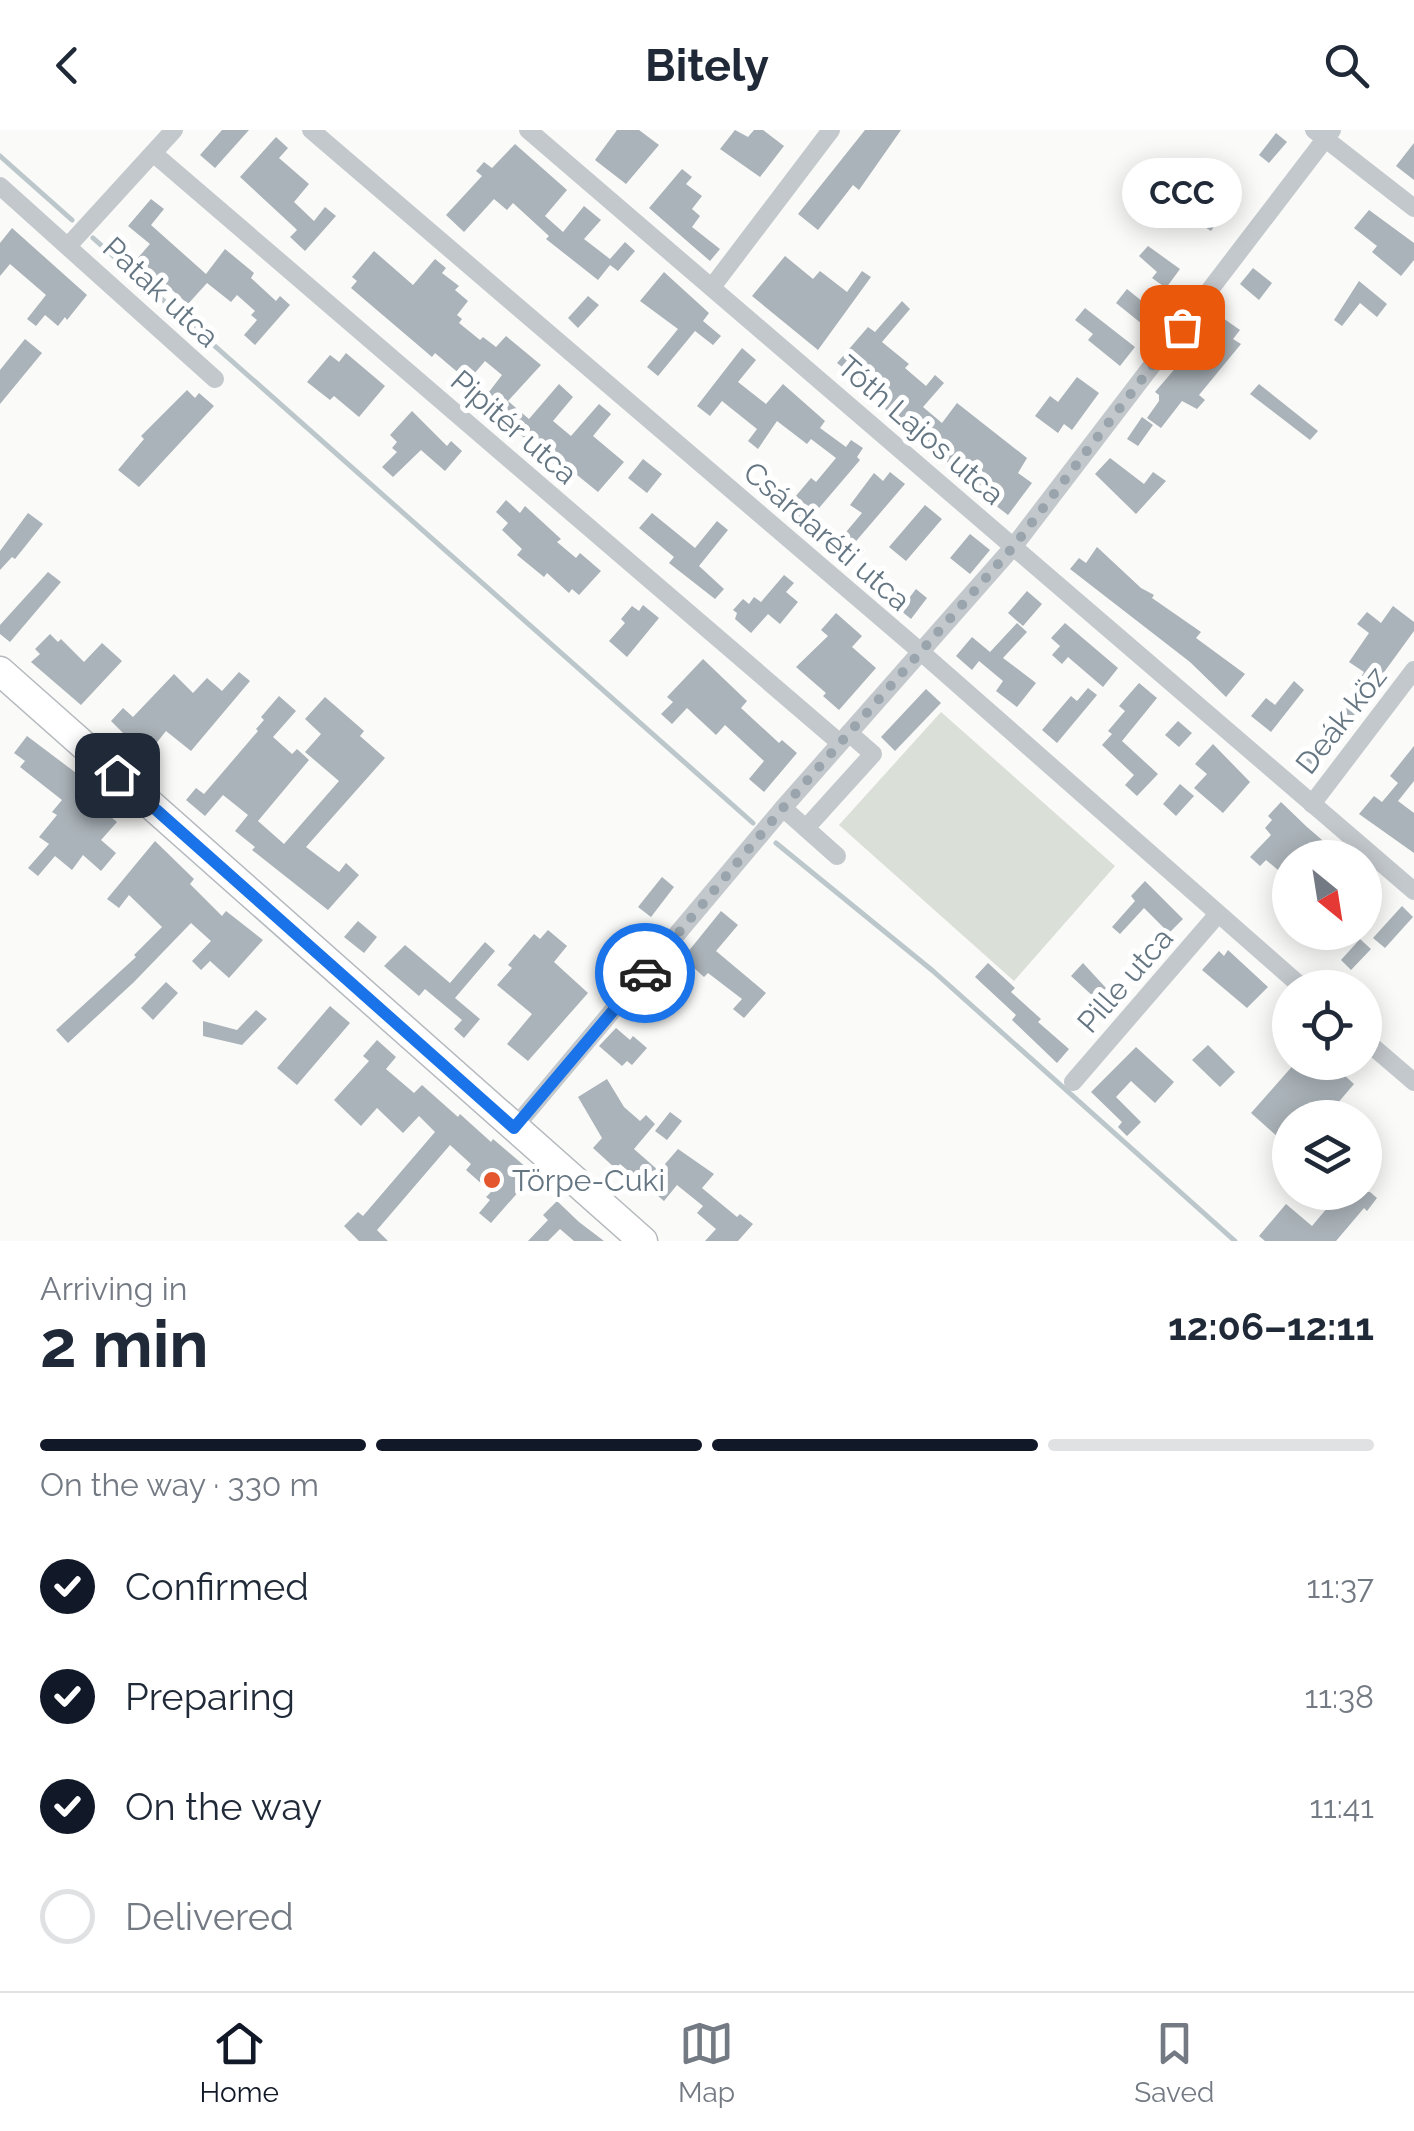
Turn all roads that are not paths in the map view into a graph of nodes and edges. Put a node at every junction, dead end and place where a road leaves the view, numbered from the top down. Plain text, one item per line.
1 (174, 130) edge
2 (311, 130) edge
3 (528, 130) edge
4 (831, 130) edge
5 (1324, 133) edge
6 (153, 153) junction
7 (0, 186) edge
8 (1414, 208) edge
9 (69, 245) junction
10 (712, 287) junction
11 (215, 379) dead end
12 (1014, 546) junction
13 (920, 652) junction
14 (1414, 670) edge
15 (0, 671) edge
16 (844, 738) junction
17 (1312, 804) junction
18 (783, 808) junction
19 (806, 828) junction
20 (837, 856) dead end
21 (1414, 890) edge
22 (1218, 914) junction
23 (1283, 970) edge
24 (1382, 1055) edge
25 (1073, 1082) dead end
26 (1414, 1082) edge
27 (514, 1128) junction
28 (642, 1241) edge

1 - 6 street, Patak utca
2 - 13 street, Csárdaréti utca
3 - 10 street, Tóth Lajos utca
4 - 10 street
5 - 8 street
5 - 12 street
6 - 9 street, Patak utca
6 - 16 street, Pipitér utca
7 - 9 street, Patak utca
9 - 11 street, Patak utca
10 - 12 street, Tóth Lajos utca
12 - 13 street
12 - 17 street, Tóth Lajos utca
13 - 16 street
13 - 22 street, Csárdaréti utca
14 - 17 street, Deák köz
15 - 27 main road
16 - 18 street
16 - 19 street
17 - 21 street, Tóth Lajos utca
18 - 19 street
18 - 27 street
19 - 20 street
22 - 23 street, Csárdaréti utca
22 - 25 street, Pille utca
24 - 26 street
27 - 28 main road

